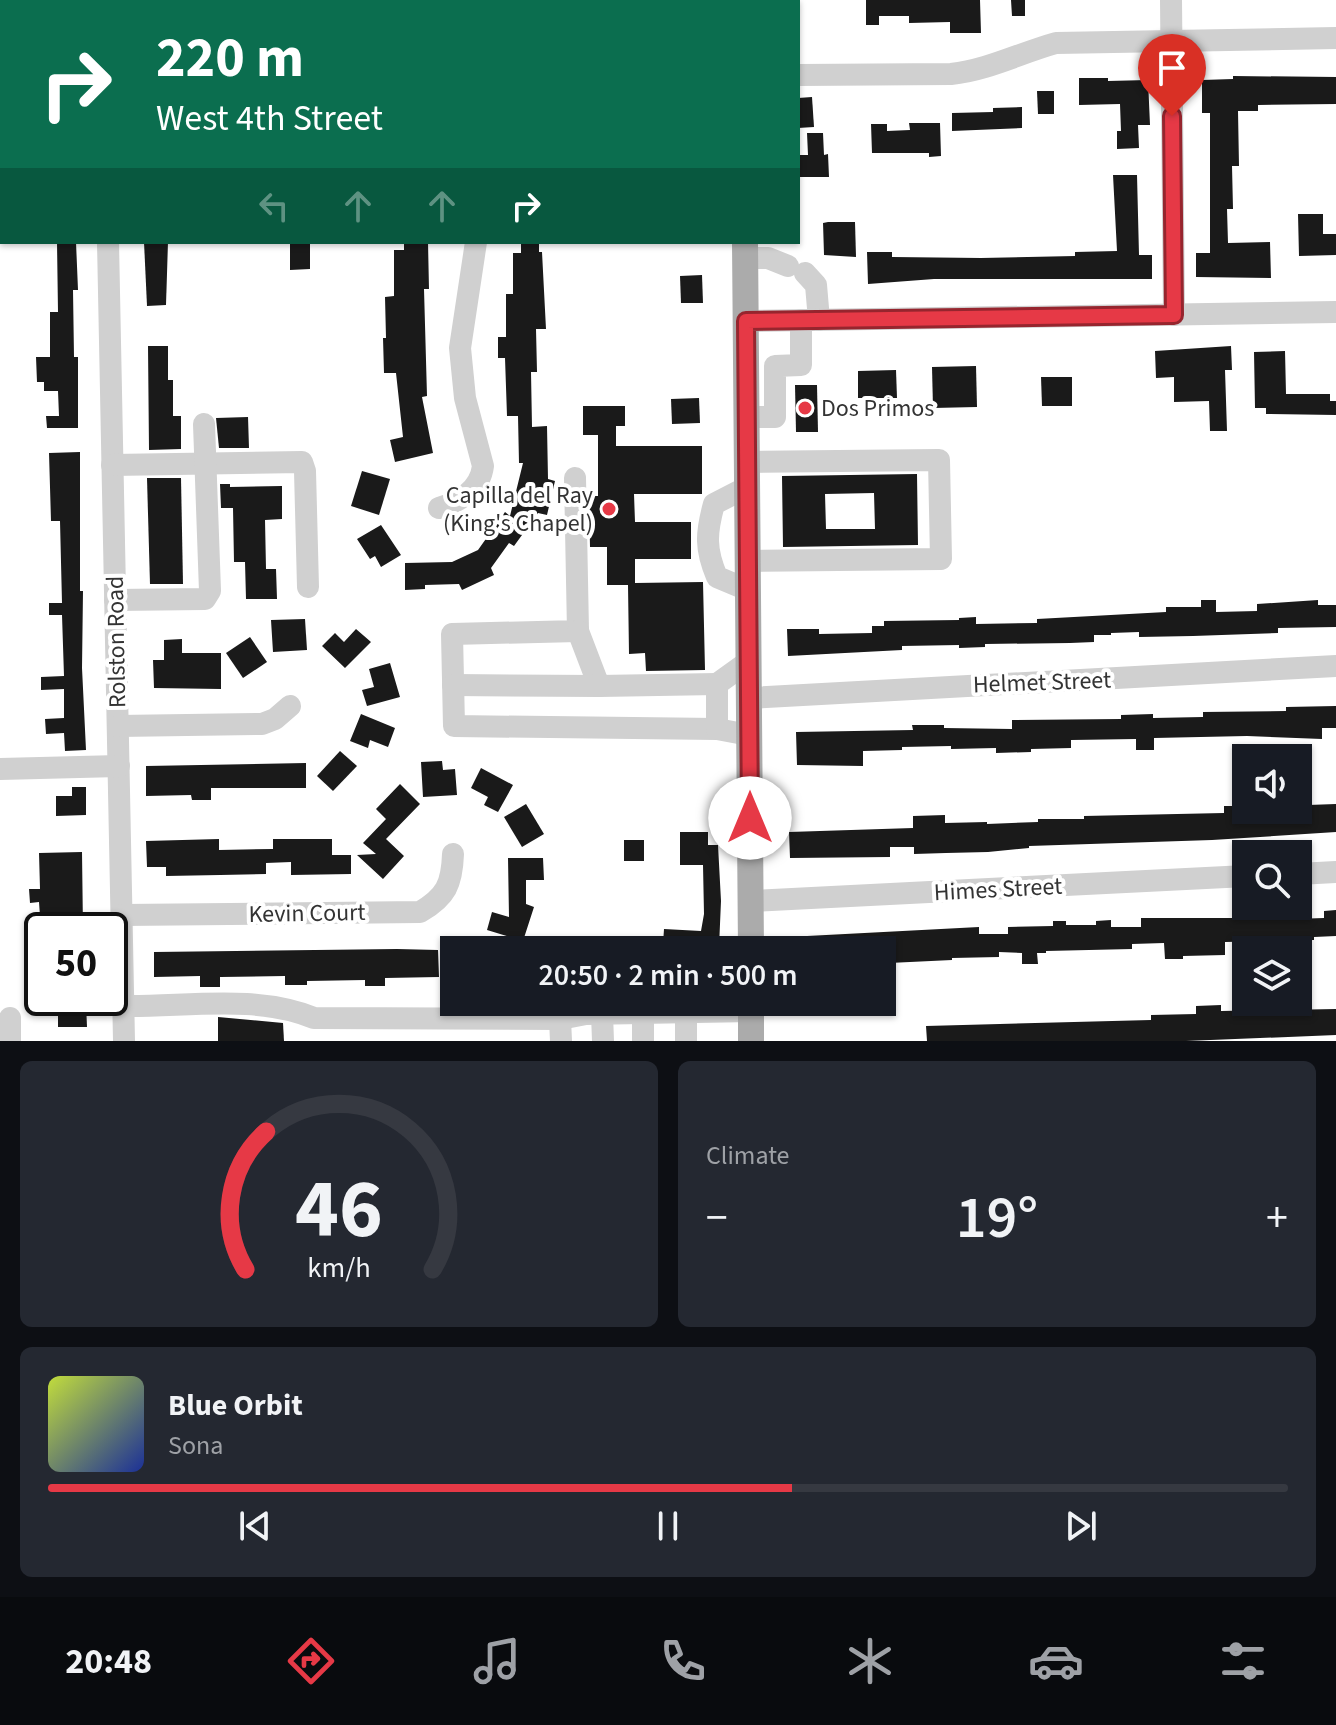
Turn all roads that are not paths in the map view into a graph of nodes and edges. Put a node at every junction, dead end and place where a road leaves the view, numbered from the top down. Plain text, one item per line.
1 (1171, 0) edge
2 (1336, 38) edge
3 (1172, 41) junction
4 (800, 75) edge
5 (108, 244) edge
6 (476, 244) edge
7 (746, 250) edge
8 (788, 261) edge
9 (1336, 312) edge
10 (1174, 315) junction
11 (810, 320) junction
12 (746, 321) junction
13 (746, 365) junction
14 (775, 366) junction
15 (747, 417) junction
16 (204, 424) dead end
17 (205, 463) junction
18 (112, 465) junction
19 (747, 474) junction
20 (575, 478) dead end
21 (439, 508) dead end
22 (748, 561) junction
23 (308, 587) dead end
24 (748, 590) junction
25 (115, 600) junction
26 (578, 631) junction
27 (749, 661) junction
28 (1336, 666) edge
29 (717, 684) junction
30 (453, 685) junction
31 (599, 686) junction
32 (749, 698) junction
33 (290, 706) dead end
34 (118, 726) junction
35 (717, 729) junction
36 (749, 735) junction
37 (119, 766) junction
38 (0, 769) edge
39 (453, 854) dead end
40 (1336, 872) edge
41 (1312, 873) edge
42 (1232, 877) edge
43 (750, 901) junction
44 (122, 912) edge
45 (128, 915) edge
46 (751, 936) edge
47 (128, 1006) edge
48 (124, 1016) edge
49 (597, 1016) edge
50 (602, 1016) edge
51 (643, 1016) edge
52 (686, 1016) edge
53 (751, 1016) edge
54 (479, 1030) edge
55 (518, 1030) edge
56 (560, 1030) edge
57 (124, 1041) edge
58 (603, 1041) edge
59 (643, 1041) edge
60 (686, 1041) edge
61 (751, 1041) edge

1 - 3 street
2 - 3 street
3 - 4 street
3 - 10 street
5 - 18 street, Rolston Road
6 - 21 street
7 - 8 street
7 - 12 main road
8 - 11 street
9 - 10 street
10 - 11 street
11 - 12 street
11 - 14 street
12 - 13 main road
13 - 14 street
13 - 15 main road
14 - 15 street
15 - 19 main road
16 - 17 street
17 - 18 street
17 - 23 street
17 - 25 street
18 - 25 street, Rolston Road
19 - 22 main road
19 - 22 street
19 - 24 street
20 - 26 street
22 - 24 main road
24 - 27 main road
25 - 34 street, Rolston Road
26 - 30 street
26 - 31 street
27 - 29 street
27 - 32 main road
28 - 32 street, Helmet Street
29 - 31 street
29 - 35 street
30 - 31 street
30 - 35 street
32 - 36 main road
33 - 34 street
34 - 37 street, Rolston Road
35 - 36 street
36 - 43 main road
37 - 38 street
37 - 44 street, Rolston Road
39 - 45 street, Kevin Court
40 - 41 street
42 - 43 street, Himes Street
43 - 46 main road
47 - 54 street
48 - 57 street, Rolston Road
49 - 56 street
50 - 58 street
51 - 59 street
52 - 60 street
53 - 61 main road
54 - 55 street
55 - 56 street

